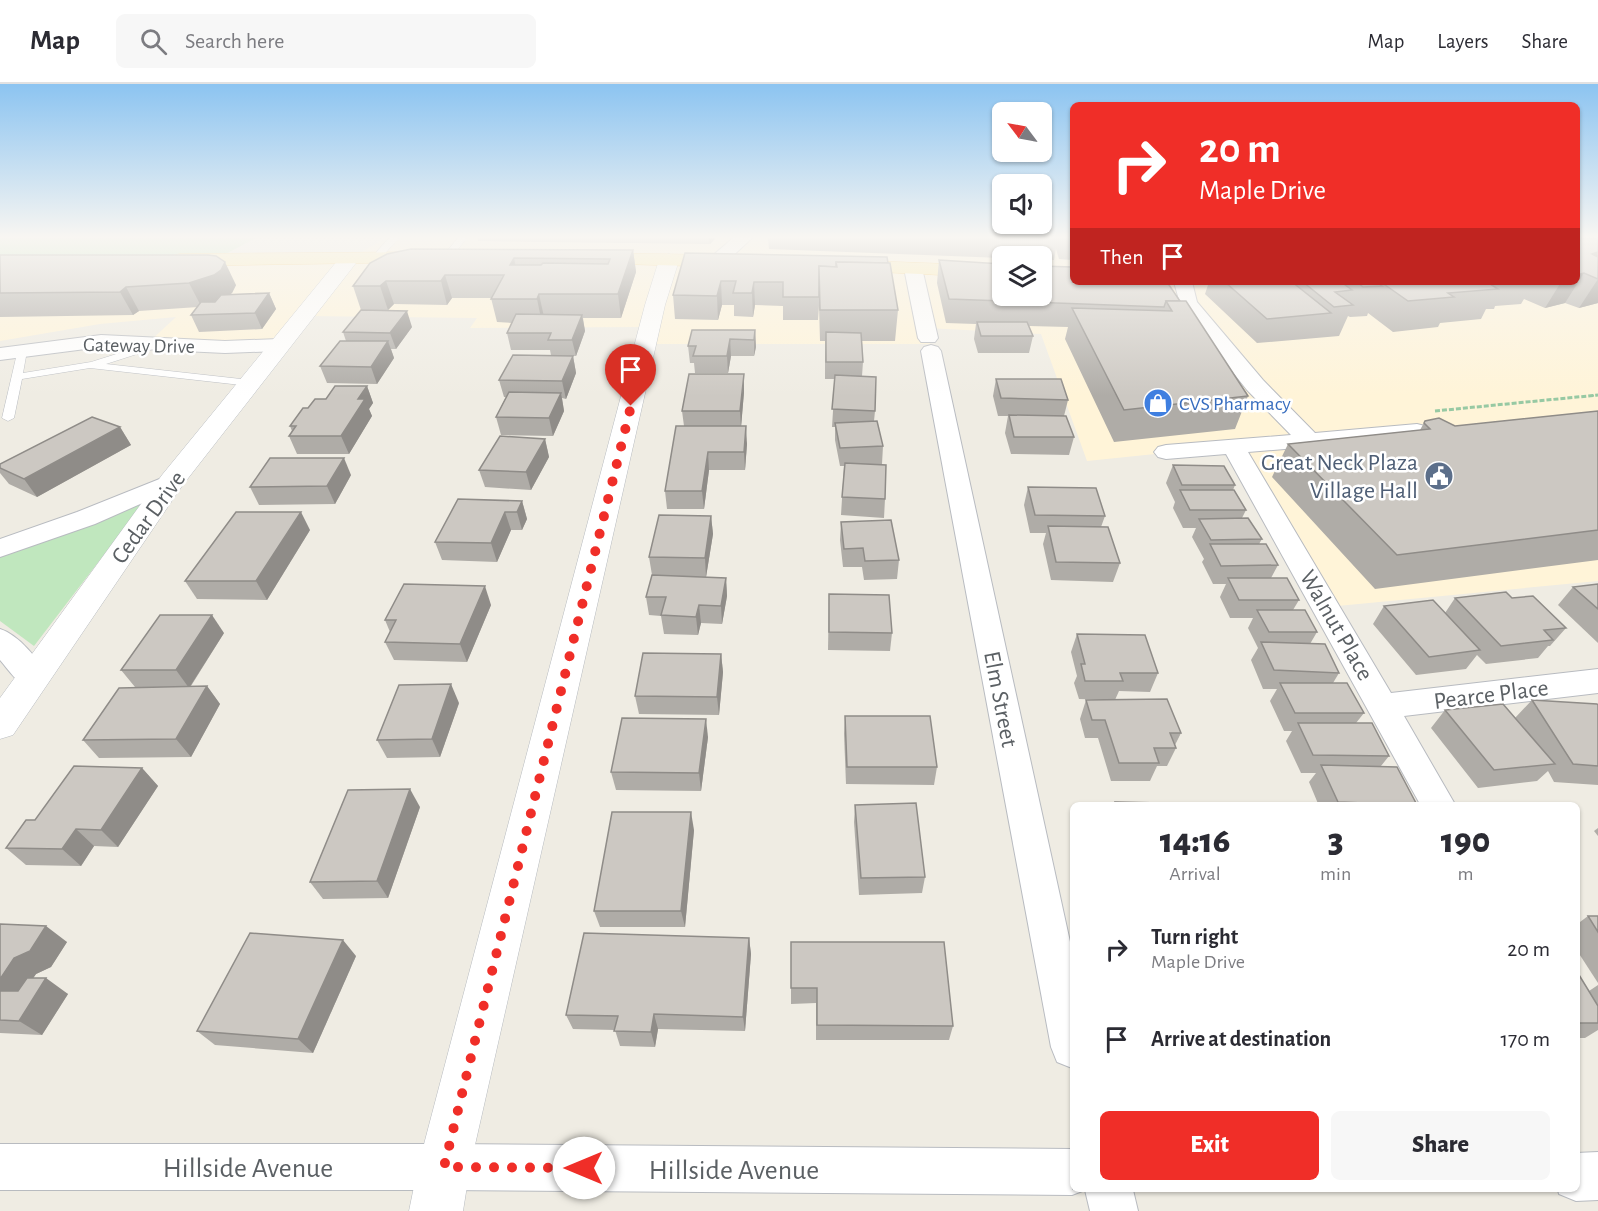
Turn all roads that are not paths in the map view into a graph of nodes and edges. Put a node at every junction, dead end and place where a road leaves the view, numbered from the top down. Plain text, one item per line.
1 (320, 291) edge
2 (332, 291) edge
3 (660, 291) edge
4 (918, 291) edge
5 (1185, 291) edge
6 (304, 315) junction
7 (159, 344) junction
8 (279, 345) junction
9 (22, 351) junction
10 (0, 354) edge
11 (90, 365) junction
12 (17, 377) junction
13 (250, 382) junction
14 (8, 418) dead end
15 (1430, 421) edge
16 (1233, 446) junction
17 (1316, 447) junction
18 (1166, 452) dead end
19 (172, 482) junction
20 (0, 548) edge
21 (0, 640) edge
22 (33, 677) junction
23 (1598, 681) edge
24 (1384, 706) junction
25 (0, 725) edge
26 (1437, 802) edge
27 (1070, 1037) edge
28 (0, 1167) edge
29 (1070, 1172) edge
30 (1598, 1176) edge
31 (1580, 1177) edge
32 (440, 1189) edge
33 (1109, 1192) edge
34 (1114, 1211) edge

1 - 6 street, Cedar Drive
2 - 6 street
3 - 32 street
4 - 27 street, Elm Street
5 - 17 street
6 - 8 street, Cedar Drive
7 - 8 street, Gateway Drive
7 - 9 street, Gateway Drive
7 - 11 lane
8 - 13 street, Cedar Drive
9 - 10 street, Gateway Drive
9 - 12 lane
11 - 12 lane
11 - 13 lane
12 - 14 lane
13 - 19 street, Cedar Drive
15 - 17 street
16 - 17 street
16 - 18 street
16 - 24 street, Walnut Place
19 - 20 street
19 - 22 street, Cedar Drive
21 - 22 street
22 - 25 street, Cedar Drive
23 - 24 street, Pearce Place
24 - 26 street, Walnut Place
28 - 32 street, Hillside Avenue
29 - 32 street, Hillside Avenue
30 - 31 street
33 - 34 street

